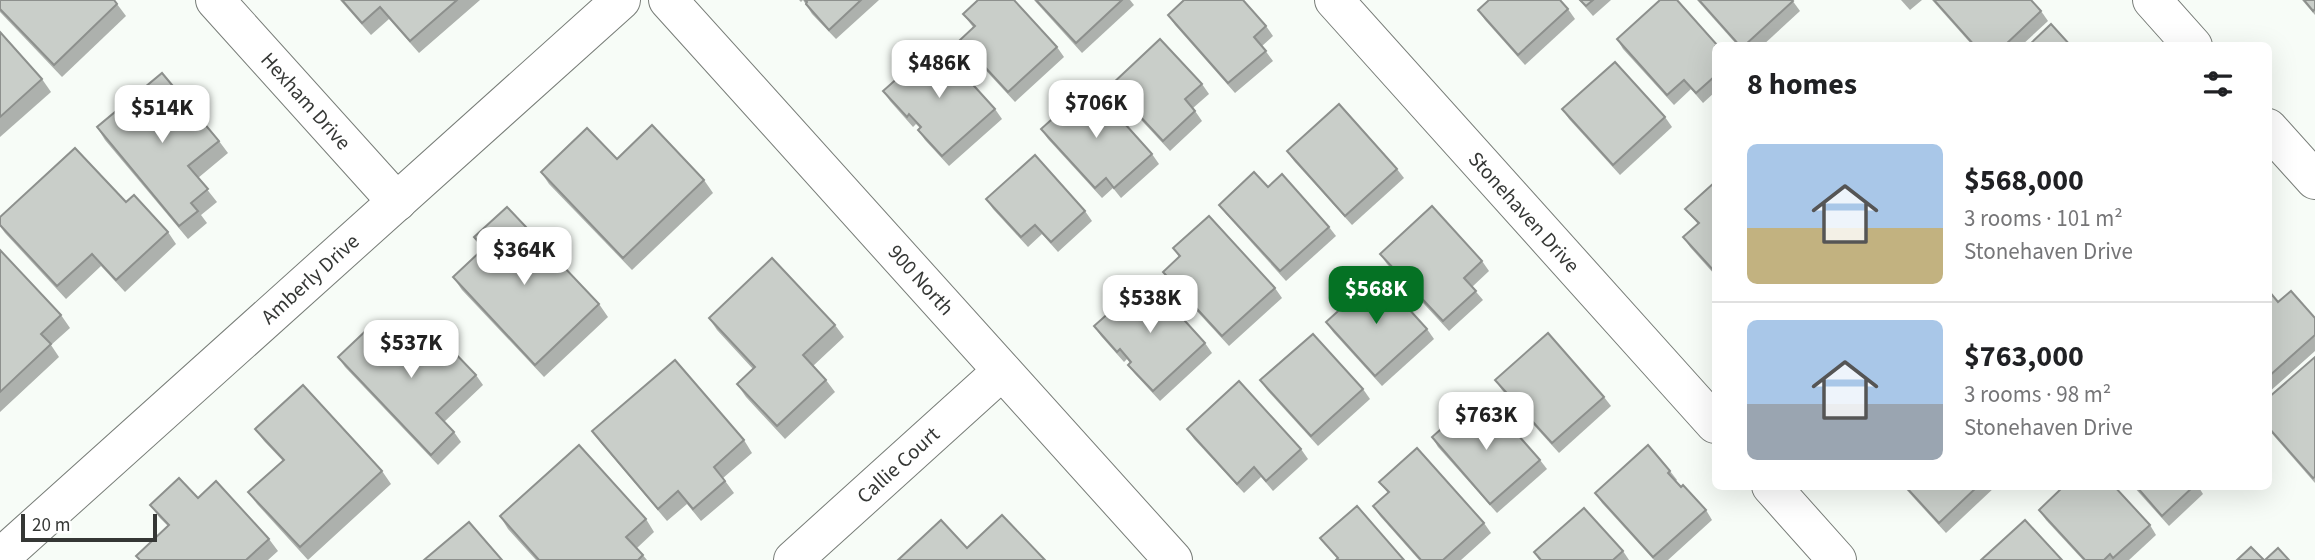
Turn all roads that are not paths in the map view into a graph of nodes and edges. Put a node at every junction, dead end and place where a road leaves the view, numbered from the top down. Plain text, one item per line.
1 (215, 0) edge
2 (621, 0) edge
3 (668, 0) edge
4 (1334, 0) edge
5 (2152, 0) edge
6 (2189, 42) edge
7 (2272, 132) edge
8 (2315, 180) edge
9 (397, 202) junction
10 (1002, 370) junction
11 (1712, 421) edge
12 (1775, 490) edge
13 (0, 558) edge
14 (793, 560) edge
15 (1173, 560) edge
16 (1837, 560) edge

1 - 9 street, Hexham Drive
2 - 9 street, Amberly Drive
3 - 10 street, 900 North
4 - 11 street, Stonehaven Drive
5 - 6 street
7 - 8 street
9 - 13 street, Amberly Drive
10 - 14 street, Callie Court
10 - 15 street, 900 North
12 - 16 street

